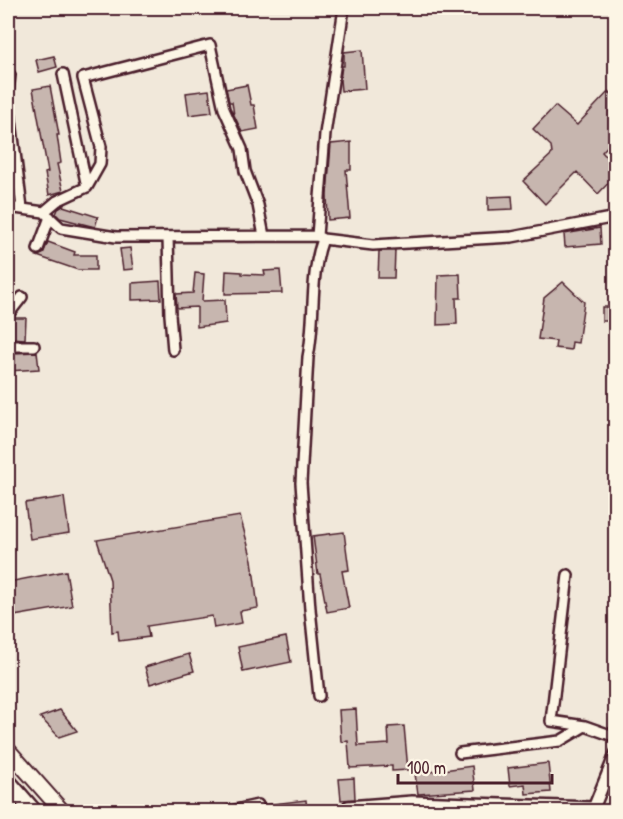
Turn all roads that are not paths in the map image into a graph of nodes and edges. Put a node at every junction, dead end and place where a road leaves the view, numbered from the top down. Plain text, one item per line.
1 (344, 8) edge
2 (63, 74) dead end
3 (10, 75) dead end
4 (8, 92) edge
5 (8, 97) edge
6 (87, 187) junction
7 (8, 207) edge
8 (22, 208) junction
9 (47, 214) junction
10 (615, 217) edge
11 (264, 236) junction
12 (168, 237) junction
13 (320, 237) junction
14 (38, 249) dead end
15 (22, 297) dead end
16 (8, 312) edge
17 (8, 346) edge
18 (34, 346) dead end
19 (173, 350) dead end
20 (568, 575) dead end
21 (319, 696) dead end
22 (585, 726) junction
23 (615, 737) edge
24 (8, 750) edge
25 (460, 753) dead end
26 (615, 753) edge
27 (8, 782) edge
28 (258, 805) dead end
29 (348, 806) dead end
30 (593, 809) edge
31 (34, 812) edge
32 (63, 812) edge
33 (226, 812) edge

1 - 13 street
2 - 6 street
3 - 4 street
5 - 8 street
6 - 9 street
6 - 11 street
7 - 8 street
8 - 9 street
9 - 12 street
9 - 14 street
10 - 13 street
11 - 12 street
11 - 13 street
12 - 19 street
13 - 21 street
15 - 16 street
17 - 18 street
20 - 22 street
22 - 23 street
22 - 25 street
24 - 32 main road
26 - 30 street
27 - 31 highway
28 - 33 street
29 - 30 street

